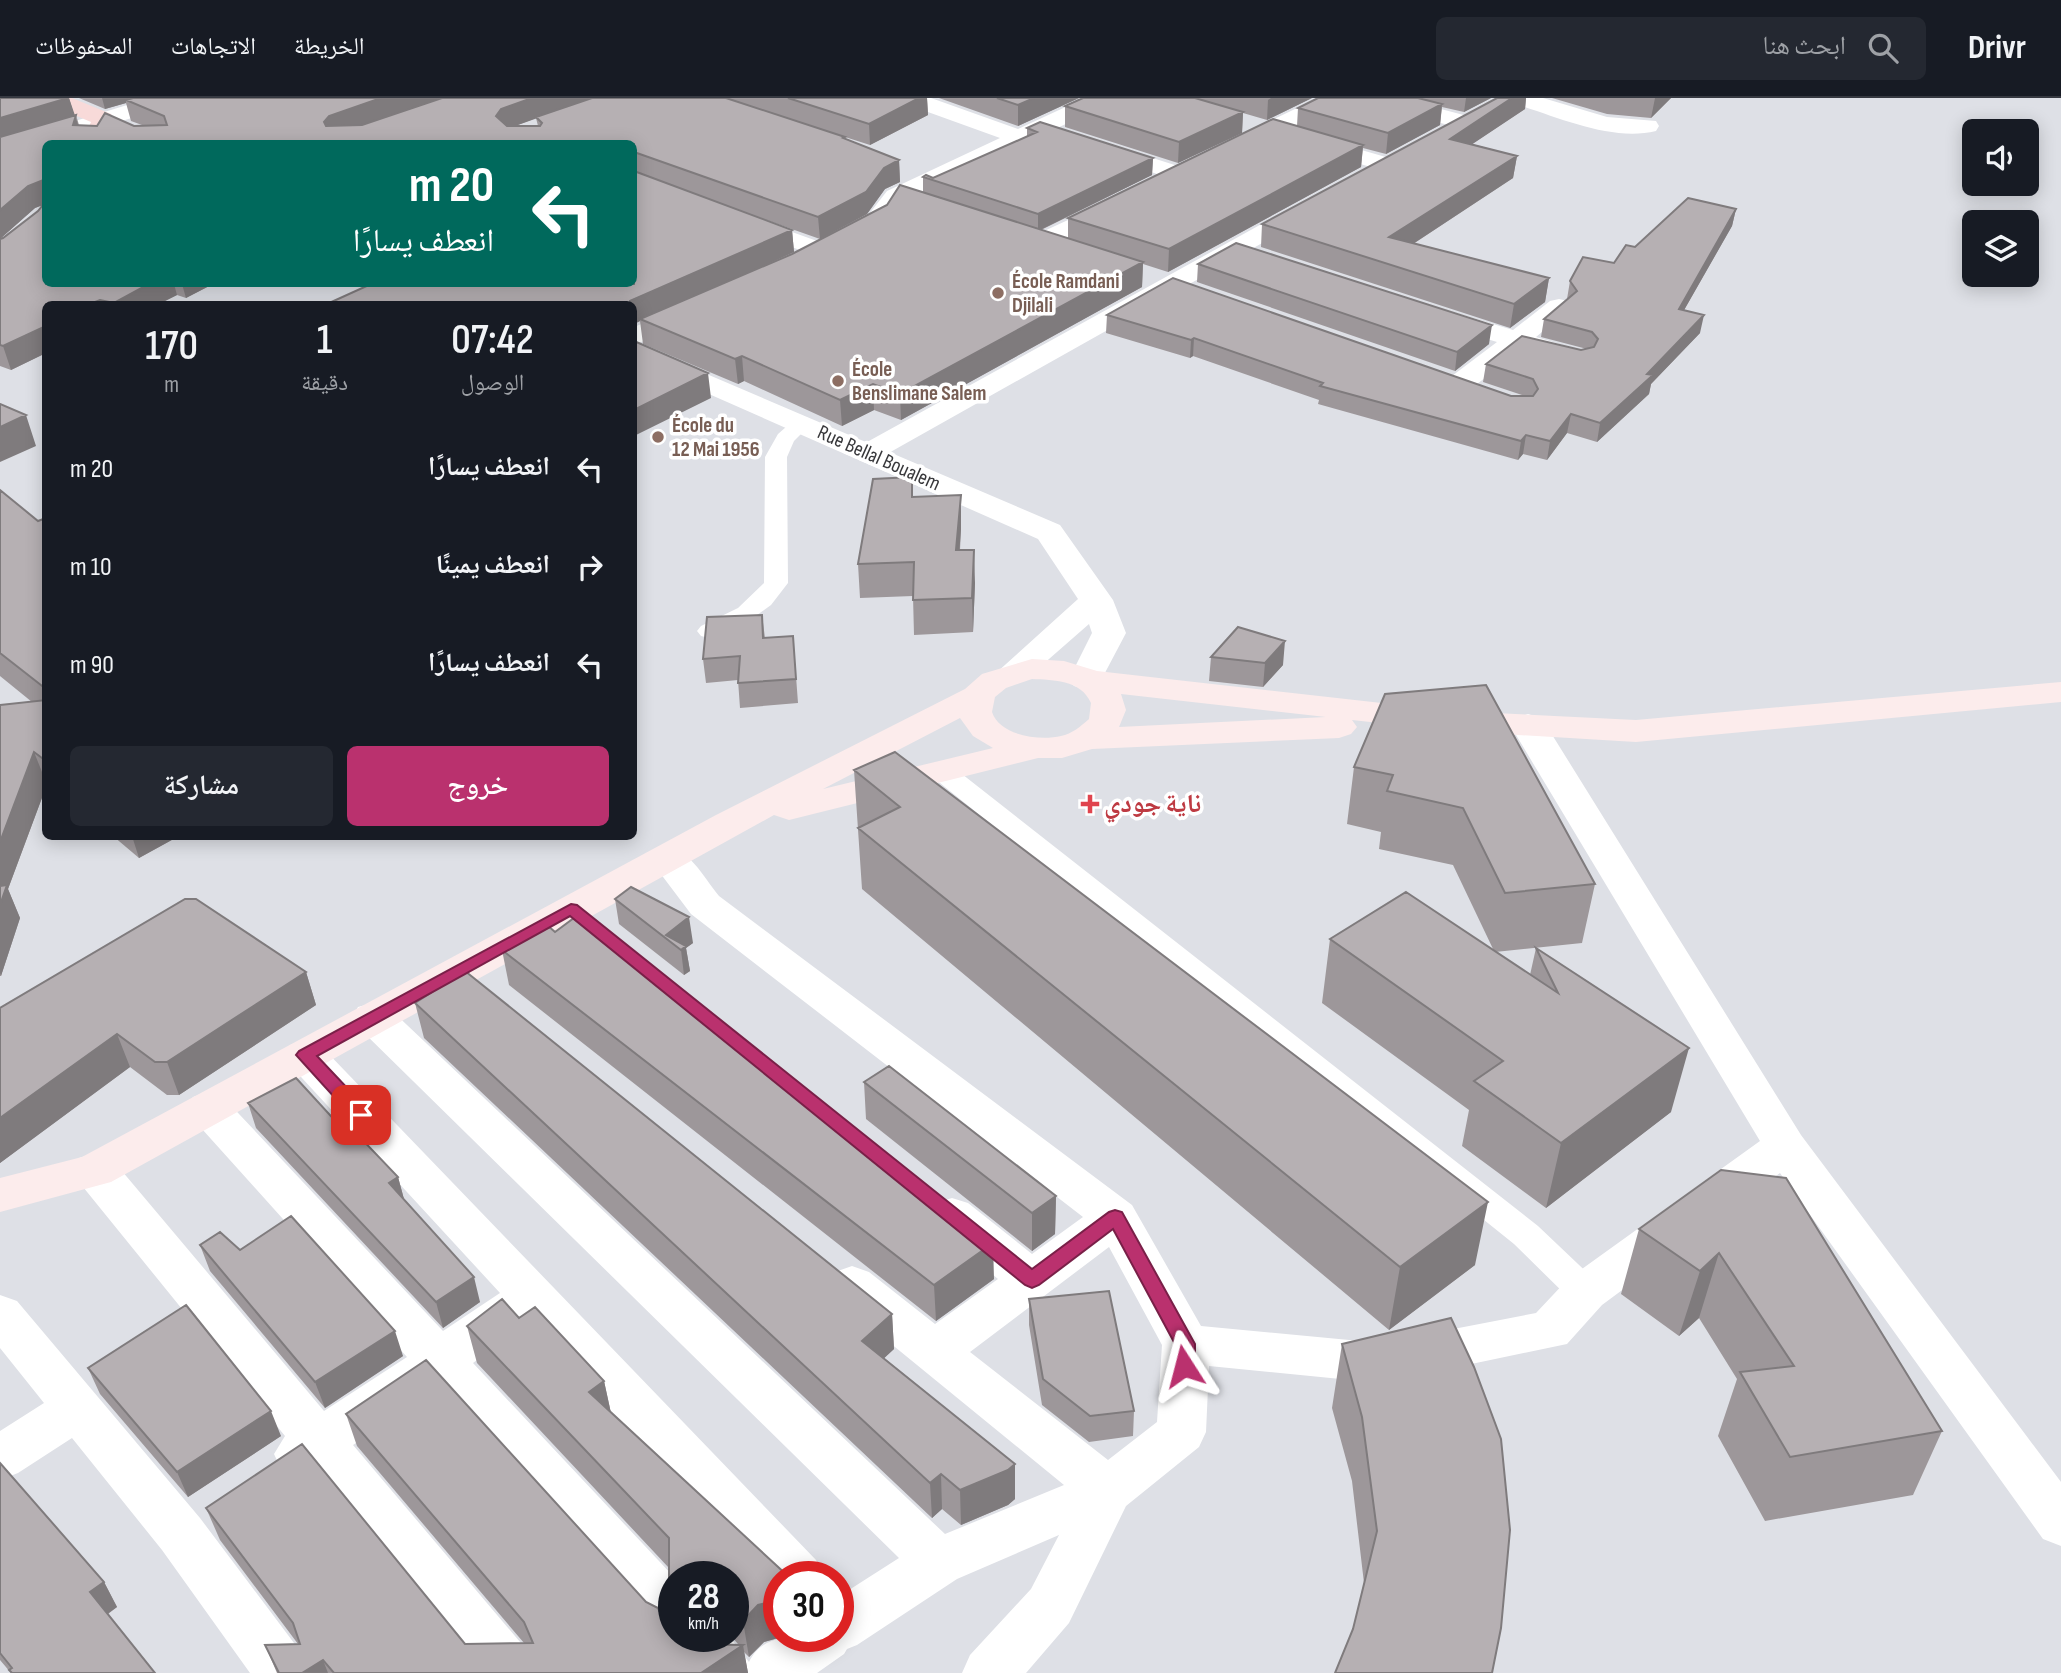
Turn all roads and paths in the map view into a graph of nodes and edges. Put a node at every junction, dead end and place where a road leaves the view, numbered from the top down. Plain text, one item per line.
1 (54, 98) edge
2 (173, 98) edge
3 (911, 98) edge
4 (1102, 98) edge
5 (1335, 98) edge
6 (1374, 98) edge
7 (1505, 103) edge
8 (103, 118) junction
9 (1243, 123) edge
10 (1467, 123) junction
11 (1648, 127) dead end
12 (1268, 130) junction
13 (1028, 133) junction
14 (137, 134) edge
15 (94, 140) edge
16 (1433, 141) edge
17 (0, 150) edge
18 (1410, 153) edge
19 (1388, 165) junction
20 (908, 169) dead end
21 (1179, 174) junction
22 (935, 177) junction
23 (1352, 184) edge
24 (895, 196) junction
25 (1328, 197) edge
26 (922, 204) edge
27 (722, 214) edge
28 (1014, 234) edge
29 (1040, 242) junction
30 (1233, 249) junction
31 (822, 251) junction
32 (1066, 251) edge
33 (1271, 261) edge
34 (793, 266) edge
35 (1146, 276) edge
36 (1173, 285) junction
37 (1199, 294) edge
38 (709, 304) edge
39 (1559, 307) edge
40 (1425, 312) edge
41 (637, 336) edge
42 (1514, 341) junction
43 (637, 352) edge
44 (1578, 358) edge
45 (1432, 376) edge
46 (801, 424) junction
47 (868, 453) junction
48 (1097, 600) junction
49 (706, 632) edge
50 (1013, 673) junction
51 (1088, 679) junction
52 (2061, 692) edge
53 (977, 696) junction
54 (1453, 721) junction
55 (1528, 725) junction
56 (1084, 739) junction
57 (1038, 748) junction
58 (944, 773) junction
59 (729, 823) junction
60 (667, 857) junction
61 (373, 1017) junction
62 (305, 1055) junction
63 (208, 1108) junction
64 (1785, 1146) junction
65 (95, 1170) junction
66 (925, 1194) edge
67 (0, 1195) edge
68 (1115, 1217) junction
69 (817, 1256) edge
70 (1032, 1280) junction
71 (1585, 1292) junction
72 (531, 1294) junction
73 (0, 1314) edge
74 (1185, 1344) junction
75 (935, 1351) junction
76 (440, 1360) junction
77 (78, 1408) junction
78 (319, 1440) junction
79 (0, 1458) edge
80 (261, 1480) edge
81 (1108, 1490) junction
82 (2061, 1524) edge
83 (782, 1561) edge
84 (938, 1562) junction
85 (658, 1598) edge
86 (854, 1616) edge
87 (707, 1652) edge
88 (801, 1652) edge
89 (283, 1673) edge
90 (511, 1673) edge
91 (726, 1673) edge
92 (772, 1673) edge
93 (990, 1673) edge

1 - 8 main road
2 - 8 street
3 - 13 street
4 - 13 street
5 - 12 street
6 - 10 street
7 - 10 street
7 - 11 street
8 - 14 street
8 - 15 main road
8 - 17 street
9 - 12 street
10 - 16 street
12 - 19 street
12 - 21 street
13 - 21 street
13 - 22 street
18 - 19 street
19 - 23 street
20 - 22 street
21 - 29 street
22 - 24 street
24 - 26 street
24 - 31 street
25 - 30 street
27 - 31 street
28 - 29 street
29 - 32 street
30 - 33 street
30 - 36 street
31 - 34 street
35 - 36 street
36 - 37 street
36 - 47 street
38 - 41 street
39 - 42 street
40 - 42 street
42 - 44 street
42 - 45 street
43 - 46 street, Rue Bellal Boualem
46 - 47 street, Rue Bellal Boualem
46 - 49 lane
47 - 48 street, Rue Bellal Boualem
48 - 50 street
48 - 51 street, Rue Bellal Boualem
50 - 51 main road
50 - 53 main road
51 - 54 main road
51 - 56 main road
52 - 55 main road
53 - 57 main road
53 - 59 main road
54 - 55 main road
54 - 56 main road
55 - 64 street
56 - 57 main road
57 - 58 main road
58 - 59 main road
58 - 71 lane
59 - 60 main road
60 - 61 main road
60 - 68 street
61 - 62 main road
61 - 84 street
62 - 63 main road
62 - 72 street
63 - 65 main road
63 - 76 street
64 - 71 street
64 - 82 street
65 - 67 main road
65 - 78 street
66 - 70 street
68 - 70 street
68 - 74 street
69 - 75 street
70 - 75 street
71 - 74 street
72 - 76 street
72 - 83 street
73 - 77 street
74 - 81 street
75 - 81 street
76 - 78 street
76 - 85 street
77 - 79 street
77 - 89 street
78 - 80 street
78 - 90 street
81 - 84 street
81 - 93 street
84 - 86 street
87 - 91 street
88 - 92 street

